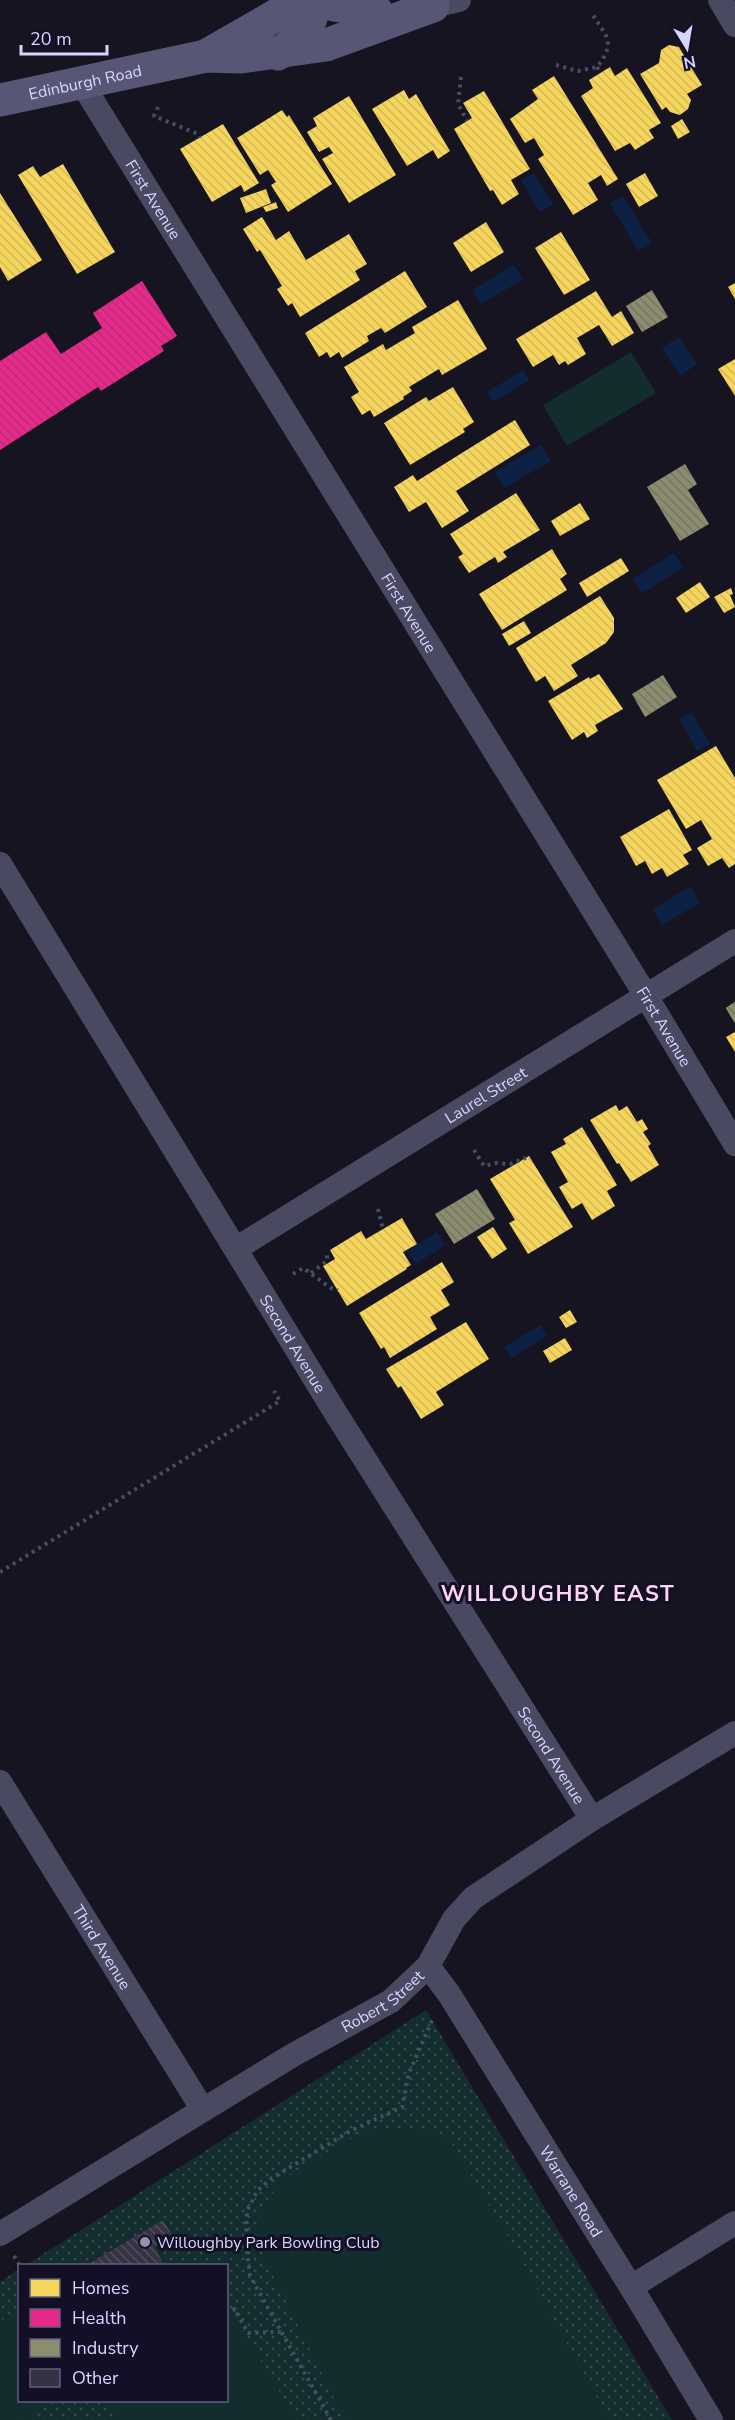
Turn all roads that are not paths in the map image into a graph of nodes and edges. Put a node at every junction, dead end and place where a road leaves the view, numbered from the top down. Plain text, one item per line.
1 (327, 0) edge
2 (720, 0) edge
3 (446, 3) edge
4 (304, 9) edge
5 (377, 12) junction
6 (735, 25) edge
7 (278, 54) junction
8 (206, 56) junction
9 (81, 82) junction
10 (0, 100) edge
11 (0, 864) edge
12 (735, 941) edge
13 (646, 996) junction
14 (735, 1144) edge
15 (237, 1248) junction
16 (735, 1733) edge
17 (0, 1782) edge
18 (592, 1819) junction
19 (428, 1966) junction
20 (203, 2110) junction
21 (735, 2223) edge
22 (0, 2234) edge
23 (631, 2287) junction
24 (711, 2420) edge

1 - 5 main road
2 - 6 street
3 - 5 main road
3 - 7 main road, Edinburgh Road
4 - 5 main road
4 - 7 main road
4 - 8 main road, Edinburgh Road
7 - 8 main road, Edinburgh Road
8 - 9 main road, Edinburgh Road
9 - 10 main road, Edinburgh Road
9 - 13 street, First Avenue
11 - 15 street, Second Avenue
12 - 13 street, Laurel Street
13 - 14 street, First Avenue
13 - 15 street, Laurel Street
15 - 18 street, Second Avenue
16 - 18 street, Robert Street
17 - 20 street, Third Avenue
18 - 19 street, Robert Street
19 - 20 street, Robert Street
19 - 23 street, Warrane Road
20 - 22 street, Robert Street
21 - 23 street
23 - 24 street, Warrane Road

